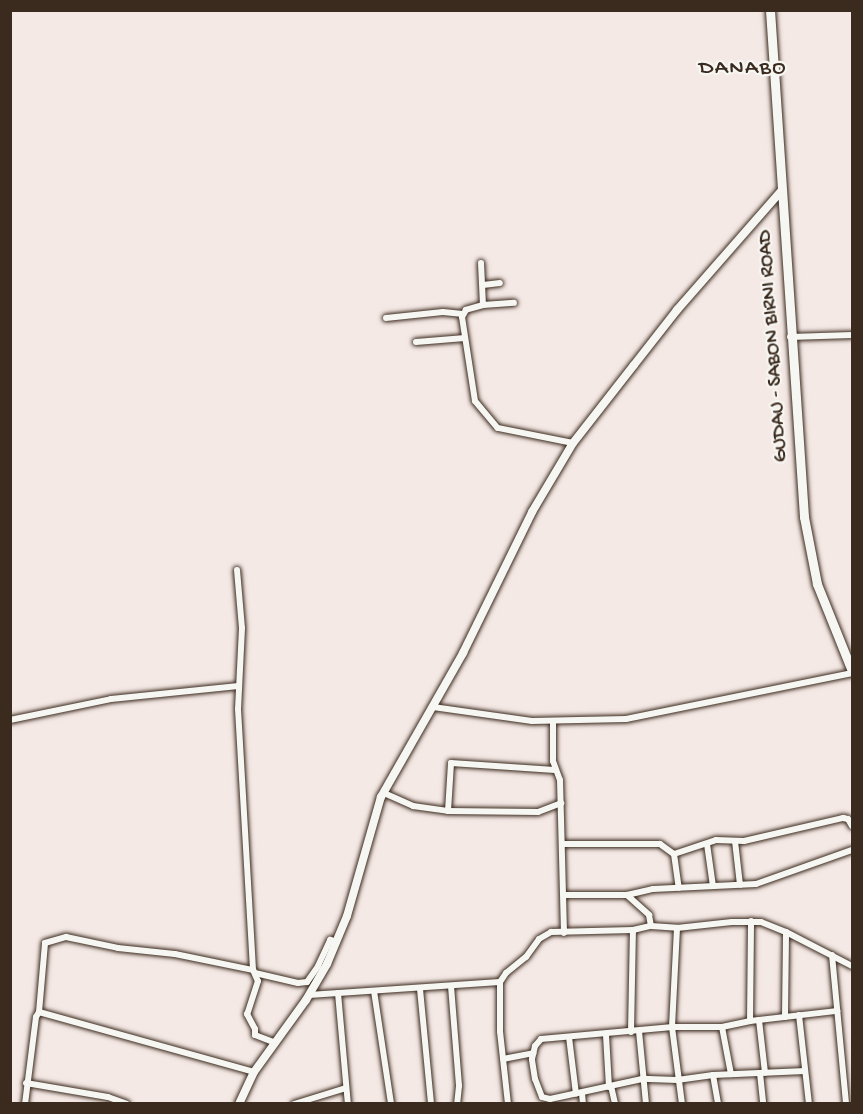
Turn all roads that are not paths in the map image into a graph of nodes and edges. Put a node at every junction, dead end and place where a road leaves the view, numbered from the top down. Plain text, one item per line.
1 (770, 10) edge
2 (783, 190) junction
3 (481, 263) dead end
4 (500, 283) dead end
5 (483, 285) junction
6 (514, 303) dead end
7 (483, 305) junction
8 (463, 314) junction
9 (386, 318) dead end
10 (852, 335) edge
11 (465, 338) junction
12 (790, 338) junction
13 (416, 342) dead end
14 (573, 443) junction
15 (237, 570) dead end
16 (852, 672) edge
17 (238, 686) junction
18 (433, 707) junction
19 (10, 720) edge
20 (553, 721) junction
21 (555, 770) junction
22 (384, 793) junction
23 (561, 803) junction
24 (448, 810) junction
25 (852, 826) edge
26 (735, 841) junction
27 (563, 844) junction
28 (707, 844) junction
29 (852, 853) edge
30 (675, 854) junction
31 (740, 885) junction
32 (712, 886) junction
33 (679, 888) junction
34 (564, 895) junction
35 (627, 895) junction
36 (750, 921) junction
37 (651, 926) junction
38 (677, 928) junction
39 (633, 930) junction
40 (786, 932) junction
41 (564, 933) junction
42 (337, 942) junction
43 (832, 955) junction
44 (852, 966) edge
45 (254, 972) junction
46 (500, 982) junction
47 (451, 986) junction
48 (420, 988) junction
49 (374, 992) junction
50 (338, 993) junction
51 (309, 995) junction
52 (837, 1011) junction
53 (39, 1012) junction
54 (799, 1015) junction
55 (785, 1017) junction
56 (759, 1020) junction
57 (750, 1021) junction
58 (722, 1027) junction
59 (672, 1028) junction
60 (635, 1032) junction
61 (606, 1035) junction
62 (569, 1037) junction
63 (276, 1043) junction
64 (534, 1053) junction
65 (503, 1059) junction
66 (805, 1071) junction
67 (254, 1072) junction
68 (763, 1073) junction
69 (731, 1074) junction
70 (713, 1075) junction
71 (642, 1079) junction
72 (677, 1080) junction
73 (26, 1083) junction
74 (610, 1087) junction
75 (346, 1089) junction
76 (579, 1093) junction
77 (25, 1104) edge
78 (127, 1104) edge
79 (239, 1104) edge
80 (294, 1104) edge
81 (348, 1104) edge
82 (391, 1104) edge
83 (431, 1104) edge
84 (457, 1104) edge
85 (508, 1104) edge
86 (584, 1104) edge
87 (615, 1104) edge
88 (646, 1104) edge
89 (682, 1104) edge
90 (718, 1104) edge
91 (763, 1104) edge
92 (809, 1104) edge
93 (846, 1104) edge

1 - 2 main road, GUDAU - SABON BIRNI ROAD
2 - 12 main road, GUDAU - SABON BIRNI ROAD
2 - 14 street
3 - 5 street
4 - 5 street
5 - 7 street
6 - 7 street
7 - 8 street
8 - 9 street
8 - 11 street
10 - 12 street
11 - 13 street
11 - 14 street
12 - 16 main road, GUDAU - SABON BIRNI ROAD
14 - 18 street
15 - 17 street
16 - 20 street
17 - 19 street
17 - 45 street
18 - 20 street
18 - 22 street
20 - 21 street
21 - 23 street
21 - 24 street
22 - 24 street
22 - 42 street
23 - 24 street
23 - 27 street
25 - 26 street
26 - 28 street
26 - 31 street
27 - 30 street
27 - 34 street
28 - 30 street
28 - 32 street
29 - 31 street
30 - 33 street
31 - 32 street
32 - 33 street
33 - 35 street
34 - 35 street
34 - 41 street
35 - 37 street
36 - 38 street
36 - 40 street
36 - 57 street
37 - 38 street
37 - 39 street
38 - 59 street
39 - 41 street
39 - 60 street
40 - 43 street
40 - 55 street
41 - 46 street
42 - 45 street
42 - 51 street
43 - 44 street
43 - 52 street
45 - 53 street
45 - 63 street
46 - 47 street
46 - 65 street
47 - 48 street
47 - 84 street
48 - 49 street
48 - 83 street
49 - 50 street
49 - 82 street
50 - 51 street
50 - 75 street
51 - 63 street
52 - 54 street
52 - 93 street
53 - 67 street
53 - 73 street
54 - 55 street
54 - 66 street
55 - 56 street
56 - 57 street
56 - 68 street
57 - 58 street
58 - 59 street
58 - 69 street
59 - 60 street
59 - 72 street
60 - 61 street
60 - 71 street
61 - 62 street
61 - 74 street
62 - 64 street
62 - 76 street
63 - 67 street
64 - 65 street
64 - 76 street
65 - 85 street
66 - 68 street
66 - 92 street
67 - 79 street
68 - 69 street
68 - 91 street
69 - 70 street
70 - 72 street
70 - 90 street
71 - 72 street
71 - 74 street
71 - 88 street
72 - 89 street
73 - 77 street
73 - 78 street
74 - 76 street
74 - 87 street
75 - 80 street
75 - 81 street
76 - 86 street

